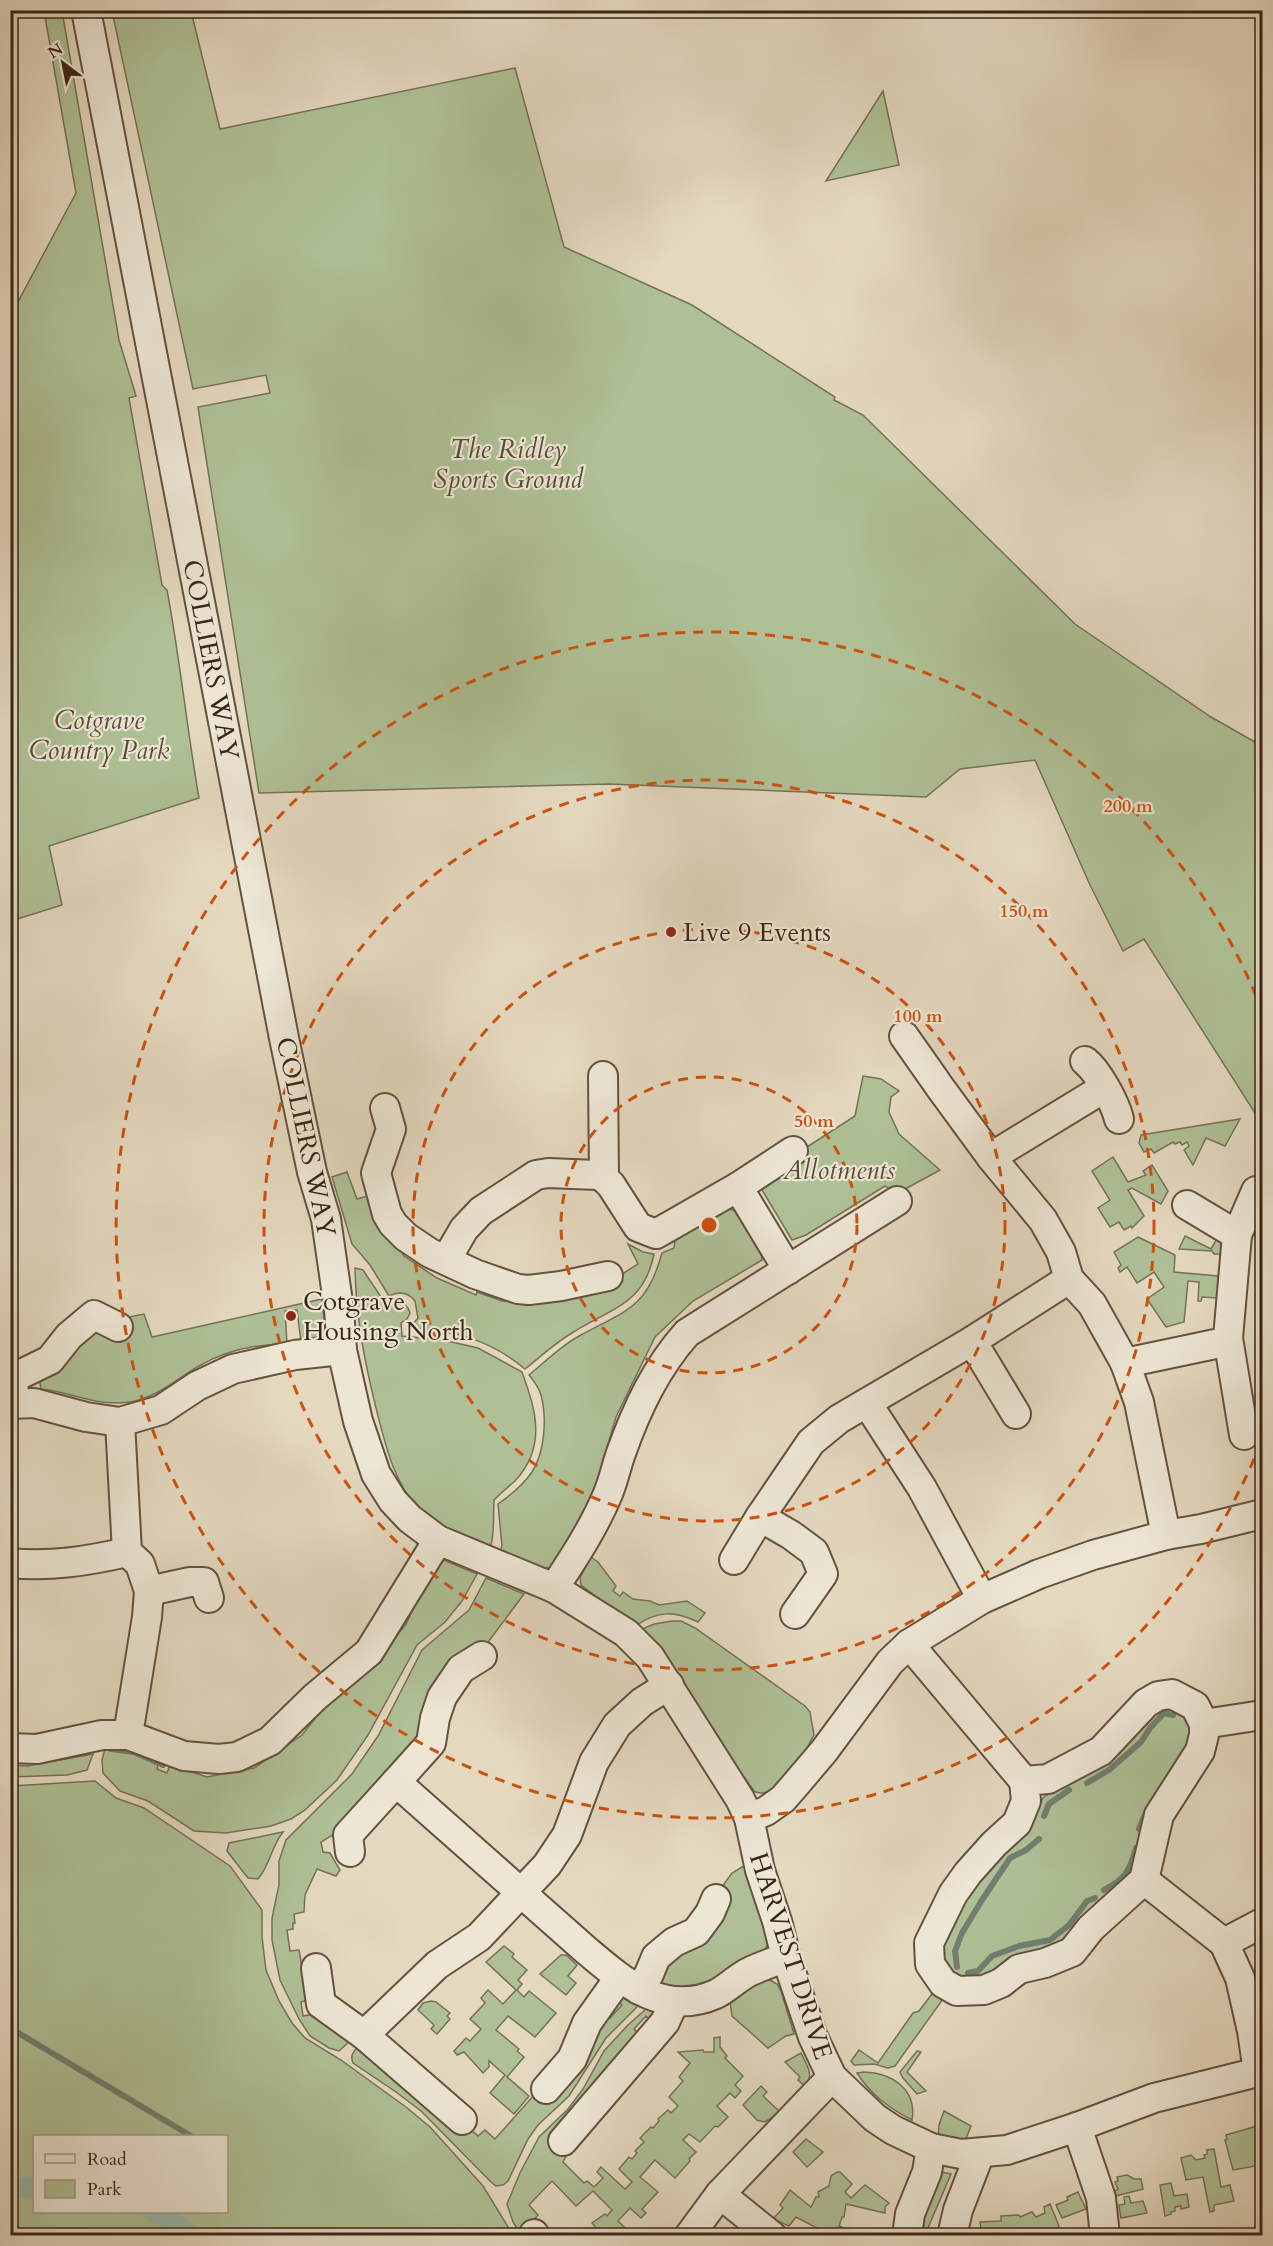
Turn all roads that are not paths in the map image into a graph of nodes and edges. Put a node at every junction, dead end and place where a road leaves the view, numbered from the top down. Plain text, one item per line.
1 (86, 10) edge
2 (904, 1036) dead end
3 (1084, 1060) dead end
4 (603, 1076) dead end
5 (1104, 1088) junction
6 (385, 1108) dead end
7 (1119, 1119) dead end
8 (793, 1151) dead end
9 (991, 1157) junction
10 (604, 1178) junction
11 (738, 1187) junction
12 (1256, 1191) dead end
13 (897, 1201) dead end
14 (1187, 1205) dead end
15 (1237, 1235) junction
16 (438, 1256) junction
17 (788, 1270) junction
18 (608, 1276) dead end
19 (1069, 1279) junction
20 (118, 1327) dead end
21 (1228, 1338) junction
22 (972, 1341) junction
23 (342, 1350) junction
24 (1125, 1363) junction
25 (867, 1403) junction
26 (11, 1404) edge
27 (1016, 1414) dead end
28 (120, 1422) junction
29 (1244, 1435) dead end
30 (1263, 1514) edge
31 (760, 1517) junction
32 (1166, 1535) junction
33 (438, 1540) junction
34 (127, 1552) junction
35 (734, 1560) dead end
36 (10, 1563) edge
37 (554, 1588) junction
38 (148, 1591) junction
39 (209, 1598) dead end
40 (982, 1599) junction
41 (795, 1614) dead end
42 (909, 1644) junction
43 (482, 1656) dead end
44 (669, 1685) junction
45 (1263, 1715) edge
46 (1204, 1724) junction
47 (128, 1735) junction
48 (10, 1748) edge
49 (1024, 1781) junction
50 (396, 1782) junction
51 (749, 1818) junction
52 (350, 1852) dead end
53 (1144, 1880) junction
54 (522, 1893) junction
55 (716, 1899) dead end
56 (1263, 1923) edge
57 (1224, 1943) junction
58 (786, 1957) junction
59 (316, 1968) dead end
60 (629, 1984) junction
61 (674, 2002) junction
62 (364, 2035) junction
63 (1260, 2071) edge
64 (832, 2077) junction
65 (546, 2089) dead end
66 (462, 2120) dead end
67 (1077, 2127) junction
68 (563, 2141) dead end
69 (931, 2148) junction
70 (980, 2153) junction
71 (720, 2194) junction
72 (689, 2235) edge
73 (772, 2235) edge
74 (907, 2235) edge
75 (952, 2235) edge
76 (1105, 2235) edge

1 - 23 street, COLLIERS WAY
2 - 9 street
3 - 5 street
4 - 10 street
5 - 7 street
5 - 9 street
6 - 16 street
8 - 11 street
9 - 19 street
10 - 11 street
10 - 16 street
11 - 17 street
12 - 15 street
13 - 17 street
14 - 15 street
15 - 21 street
16 - 18 street
17 - 37 street
19 - 22 street
19 - 24 street
20 - 26 street
21 - 24 street
21 - 29 street
22 - 25 street
22 - 27 street
23 - 28 street
23 - 33 street, COLLIERS WAY
24 - 32 street
25 - 31 street
25 - 40 street
26 - 28 street
28 - 34 street
30 - 32 street
31 - 35 street
31 - 41 street
32 - 40 street
33 - 37 street, HARVEST DRIVE
33 - 47 street
34 - 36 street
34 - 38 street
37 - 44 street, HARVEST DRIVE
38 - 39 street
38 - 47 street
40 - 42 street
42 - 49 street
42 - 51 street
43 - 50 street
44 - 51 street, HARVEST DRIVE
44 - 54 street
45 - 46 street
46 - 49 street
46 - 53 street
47 - 48 street
49 - 53 street
50 - 52 street
50 - 54 street
51 - 58 street, HARVEST DRIVE
53 - 57 street
54 - 60 street
54 - 62 street
55 - 60 street
56 - 57 street
57 - 63 street
58 - 61 street
58 - 64 street, HARVEST DRIVE
59 - 62 street
60 - 61 street
60 - 65 street
61 - 68 street
62 - 66 street
63 - 67 street, HARVEST DRIVE
64 - 69 street, HARVEST DRIVE
64 - 71 street
67 - 70 street, HARVEST DRIVE
67 - 76 street
69 - 70 street, HARVEST DRIVE
69 - 74 street
70 - 75 street
71 - 72 street
71 - 73 street

